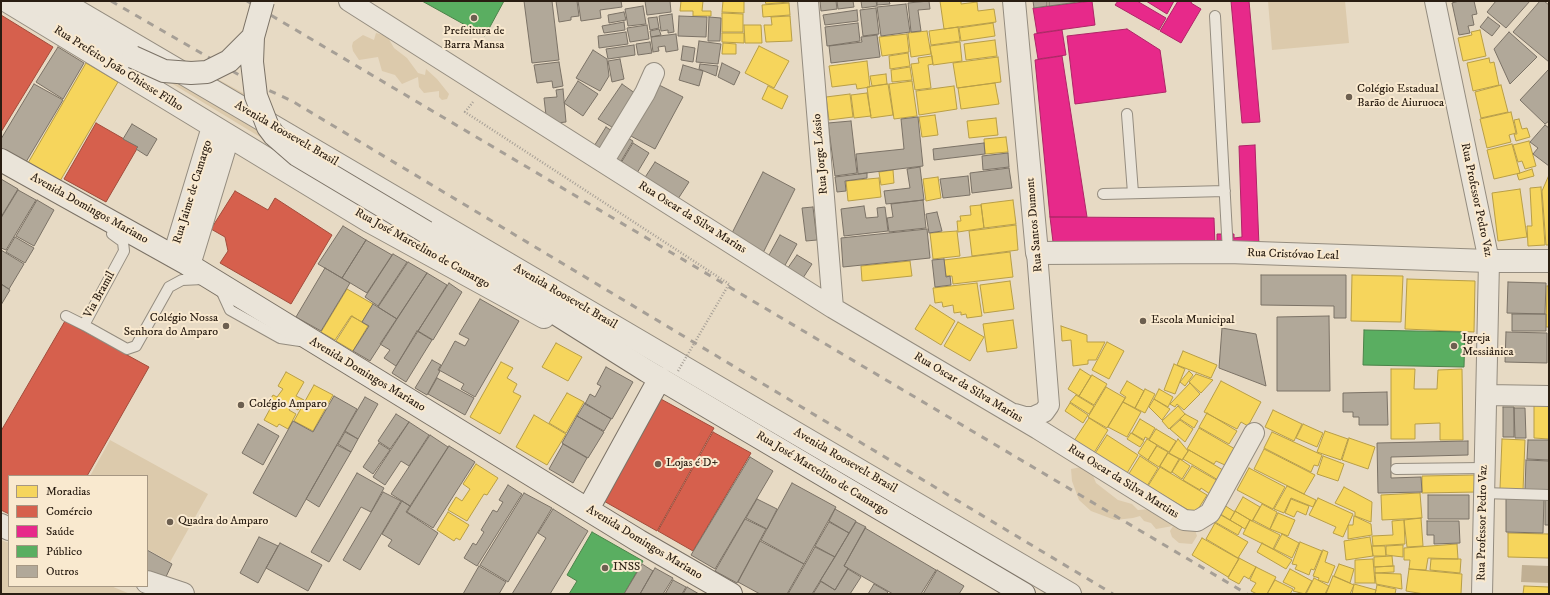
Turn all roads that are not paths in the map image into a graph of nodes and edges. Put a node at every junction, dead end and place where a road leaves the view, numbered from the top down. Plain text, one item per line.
1 (7, 1) edge
2 (34, 1) edge
3 (60, 1) edge
4 (263, 1) edge
5 (349, 1) edge
6 (808, 1) edge
7 (1014, 1) edge
8 (1435, 1) edge
9 (1215, 16) dead end
10 (253, 37) junction
11 (654, 73) dead end
12 (1128, 114) dead end
13 (220, 132) junction
14 (1, 160) edge
15 (603, 162) junction
16 (1225, 191) junction
17 (1133, 193) junction
18 (1103, 194) dead end
19 (67, 196) junction
20 (82, 217) dead end
21 (101, 228) dead end
22 (1228, 252) junction
23 (1037, 253) junction
24 (181, 261) junction
25 (1489, 261) junction
26 (1549, 261) edge
27 (215, 282) junction
28 (834, 308) junction
29 (66, 316) dead end
30 (84, 325) junction
31 (620, 354) junction
32 (662, 374) junction
33 (1487, 395) junction
34 (1549, 396) edge
35 (1049, 400) junction
36 (1011, 413) junction
37 (1038, 429) joint
38 (1254, 433) dead end
39 (1065, 446) junction
40 (1484, 468) junction
41 (1396, 469) dead end
42 (1483, 493) junction
43 (1549, 495) edge
44 (582, 505) junction
45 (148, 582) edge
46 (183, 594) edge
47 (731, 594) edge
48 (1024, 594) edge
49 (1070, 594) edge
50 (1482, 594) edge

1 - 13 street, Rua Prefeito João Chiesse Filho
2 - 10 street, bridge
3 - 49 street, Avenida Roosevelt Brasil
4 - 10 street, Rua José Marcelino de Camargo, bridge
5 - 15 street, Rua Oscar da Silva Marins
6 - 28 street, Rua Jorge Lóssio
7 - 23 street, Rua Santos Dumont
8 - 25 street, Rua Professor Pedro Vaz
9 - 16 lane
10 - 31 street, Rua José Marcelino de Camargo, bridge
11 - 15 street
12 - 17 lane
13 - 24 street, Rua Jaime de Camargo
13 - 31 street, Rua José Marcelino de Camargo
14 - 19 street, Avenida Domingos Mariano
15 - 28 street, Rua Oscar da Silva Marins
16 - 17 lane
16 - 22 lane
17 - 18 lane
19 - 20 lane
19 - 24 street, Avenida Domingos Mariano
21 - 30 lane, Via Bramil
22 - 23 street, Rua Cristóvao Leal
22 - 25 street, Rua Cristóvao Leal
23 - 35 street, Rua Santos Dumont
24 - 27 street, Avenida Domingos Mariano
25 - 26 street, Rua Cristóvao Leal
25 - 33 street, Rua Professor Pedro Vaz
27 - 30 lane, Via Bramil
27 - 44 street, Avenida Domingos Mariano
28 - 36 street, Rua Oscar da Silva Marins
29 - 30 lane
31 - 32 street, Rua José Marcelino de Camargo
32 - 44 street
32 - 48 street, Rua José Marcelino de Camargo
33 - 34 street
33 - 40 street, Rua Professor Pedro Vaz
35 - 36 street
35 - 39 street, Rua Santos Dumont
36 - 37 street, Rua Oscar da Silva Marins
37 - 39 street, Rua Oscar da Silva Martins
38 - 39 street, Rua Oscar da Silva Martins
40 - 41 lane
40 - 42 street, Rua Professor Pedro Vaz
42 - 43 lane
42 - 50 street, Rua Professor Pedro Vaz
44 - 47 street, Avenida Domingos Mariano
45 - 46 street

